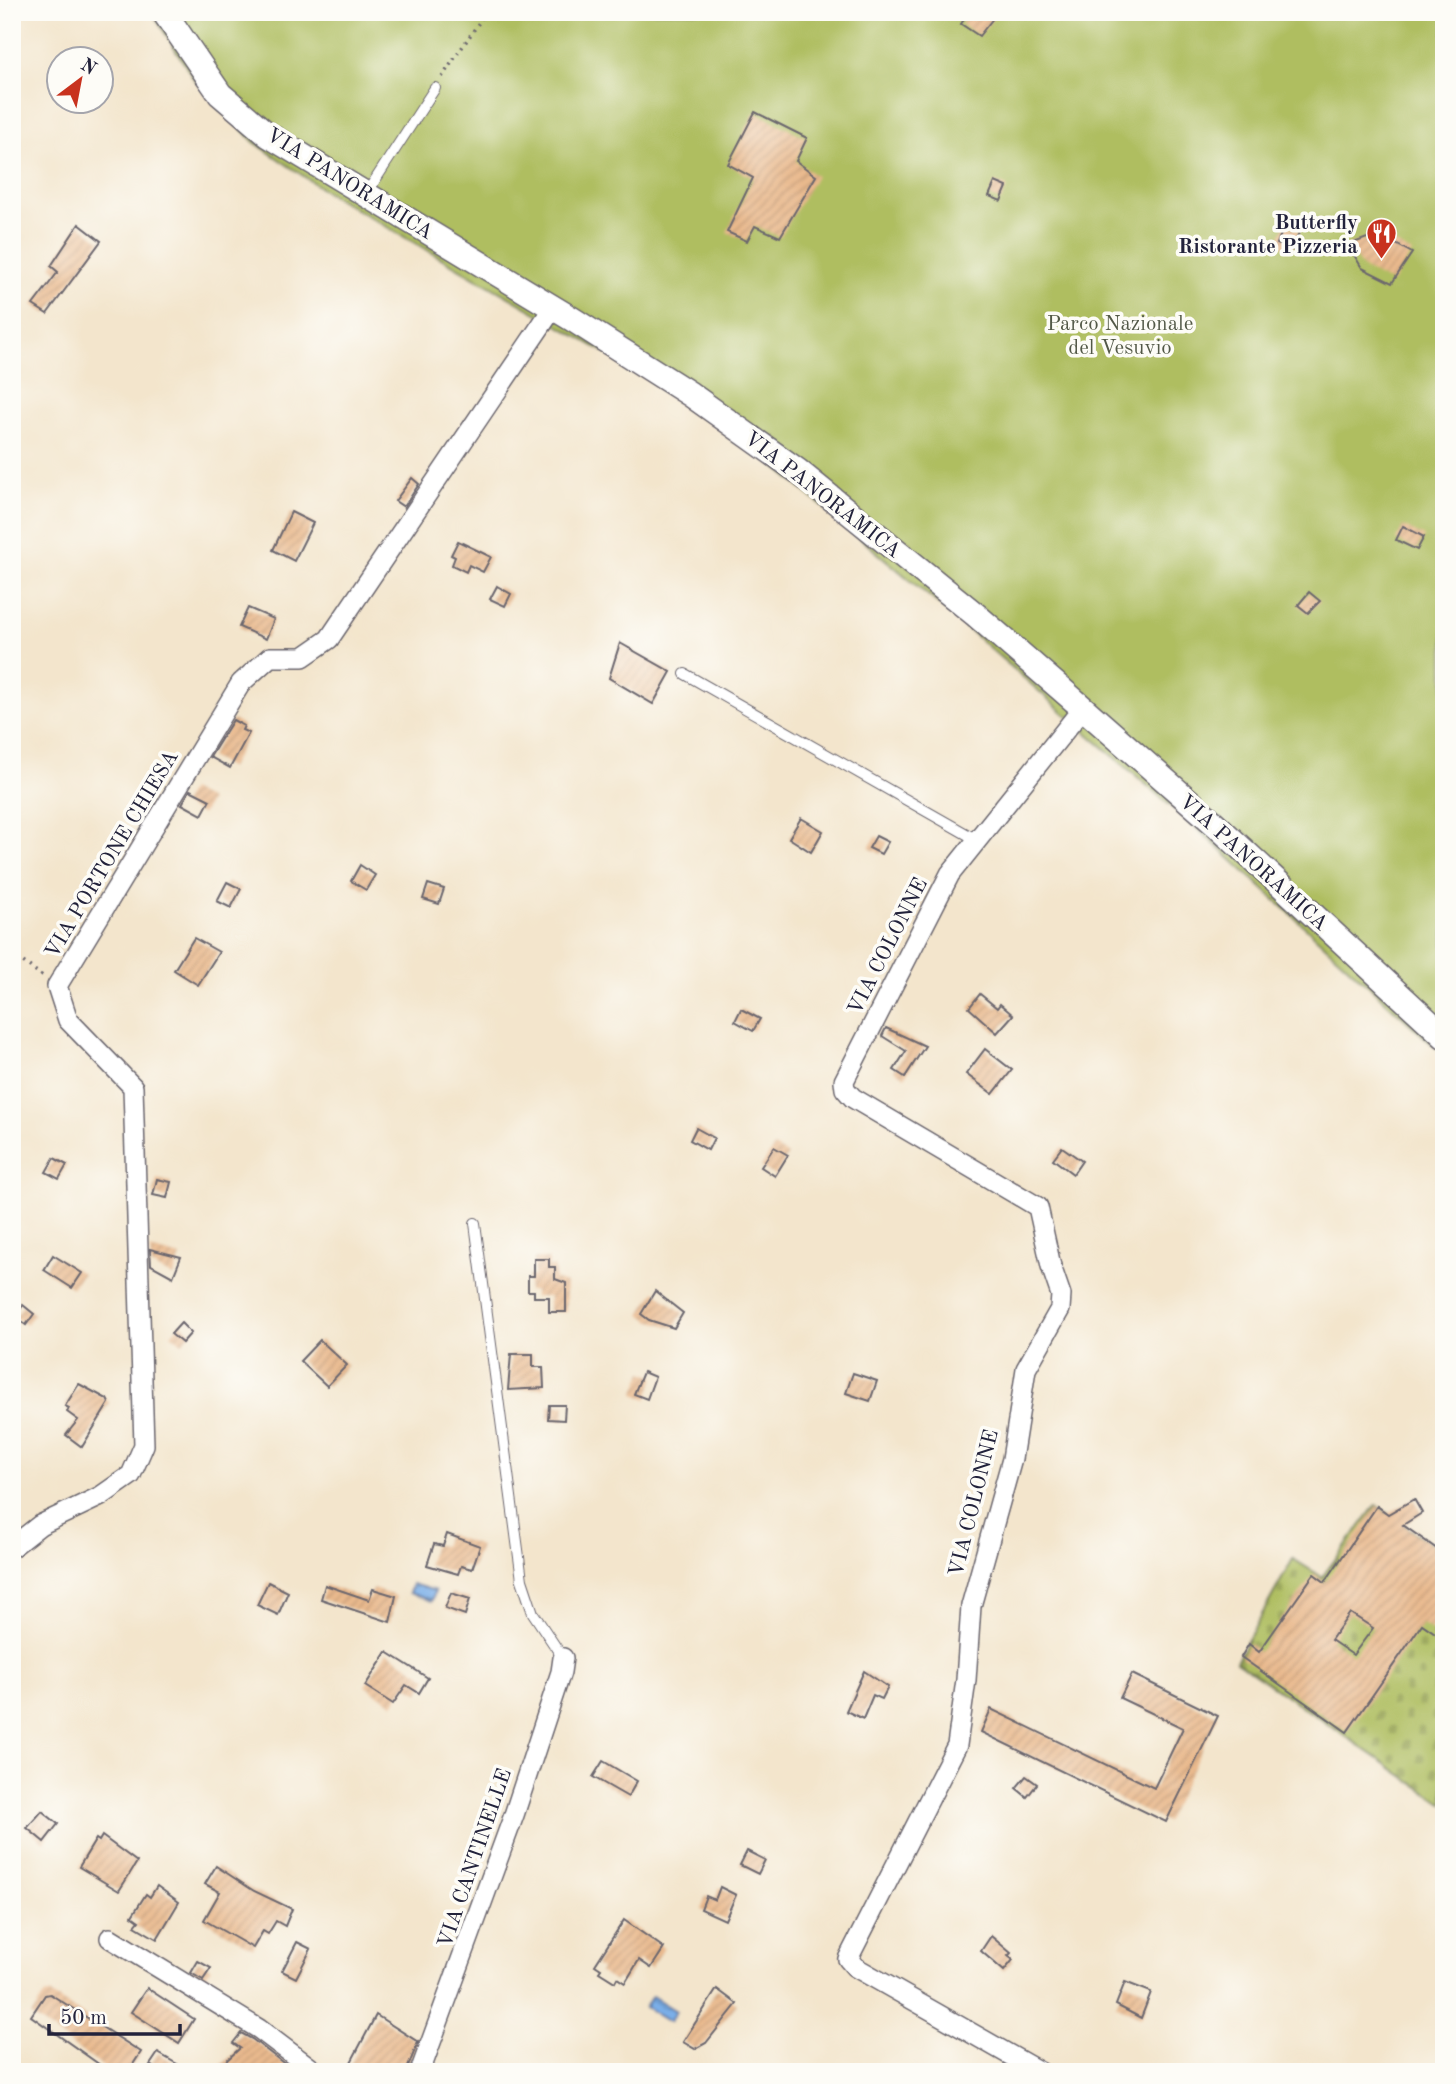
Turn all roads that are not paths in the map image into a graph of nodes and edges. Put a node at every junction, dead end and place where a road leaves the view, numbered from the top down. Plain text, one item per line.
1 (163, 12) edge
2 (435, 88) road end
3 (366, 194) junction
4 (553, 308) junction
5 (685, 674) dead end
6 (1083, 708) junction
7 (977, 840) junction
8 (1444, 1036) edge
9 (475, 1223) dead end
10 (12, 1547) edge
11 (563, 1658) joint
12 (110, 1938) dead end
13 (316, 2072) edge
14 (420, 2072) edge
15 (1040, 2072) edge

1 - 3 street, VIA PANORAMICA
2 - 3 lane
3 - 4 street, VIA PANORAMICA
4 - 6 street, VIA PANORAMICA
4 - 10 street, VIA PORTONE CHIESA
5 - 7 lane
6 - 7 street, VIA COLONNE
6 - 8 street, VIA PANORAMICA
7 - 15 street, VIA COLONNE
9 - 11 lane
11 - 14 street, VIA CANTINELLE
12 - 13 street

